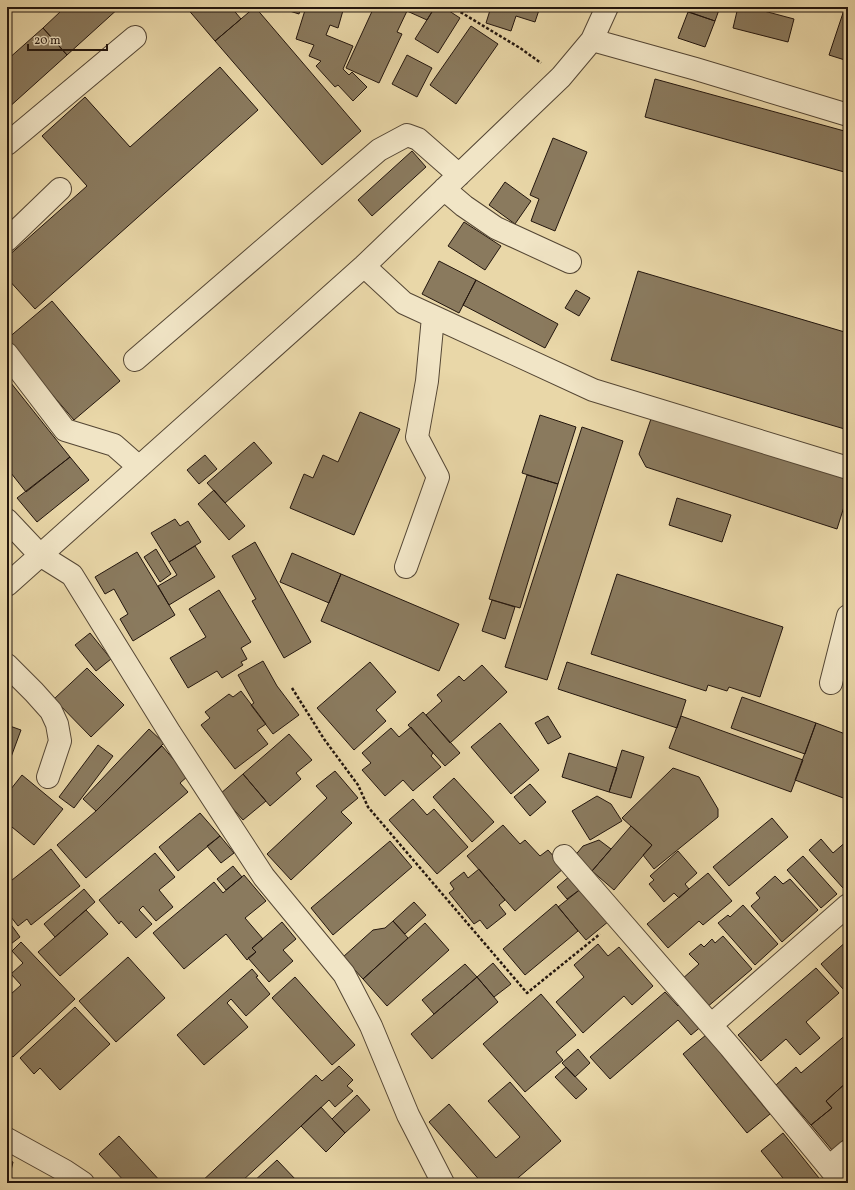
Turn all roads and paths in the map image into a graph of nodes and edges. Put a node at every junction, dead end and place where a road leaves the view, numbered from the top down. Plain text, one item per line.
1 (452, 7) edge
2 (607, 7) edge
3 (135, 37) dead end
4 (592, 40) junction
5 (561, 77) junction
6 (848, 116) edge
7 (7, 144) edge
8 (451, 182) junction
9 (60, 189) dead end
10 (7, 240) edge
11 (570, 262) dead end
12 (364, 266) junction
13 (433, 317) junction
14 (7, 354) edge
15 (136, 360) dead end
16 (139, 468) junction
17 (848, 468) edge
18 (7, 520) edge
19 (40, 555) junction
20 (406, 567) dead end
21 (7, 585) edge
22 (848, 616) edge
23 (7, 665) edge
24 (831, 683) dead end
25 (292, 688) dead end
26 (48, 776) dead end
27 (564, 856) dead end
28 (848, 905) edge
29 (619, 919) junction
30 (711, 1025) junction
31 (7, 1139) edge
32 (848, 1151) edge
33 (836, 1175) edge
34 (83, 1183) edge
35 (443, 1183) edge

1 - 5 path
2 - 4 street
3 - 7 street
4 - 5 street
4 - 6 street
5 - 8 street
8 - 11 street
8 - 12 street
8 - 15 street
9 - 10 street
12 - 13 street
12 - 16 street
13 - 17 street
13 - 20 street
14 - 16 street
16 - 19 street
18 - 19 street
19 - 21 street
19 - 35 street
22 - 24 street
23 - 26 street
25 - 29 path
27 - 29 street
28 - 30 street
29 - 30 street
30 - 33 street
31 - 34 street
32 - 33 street

